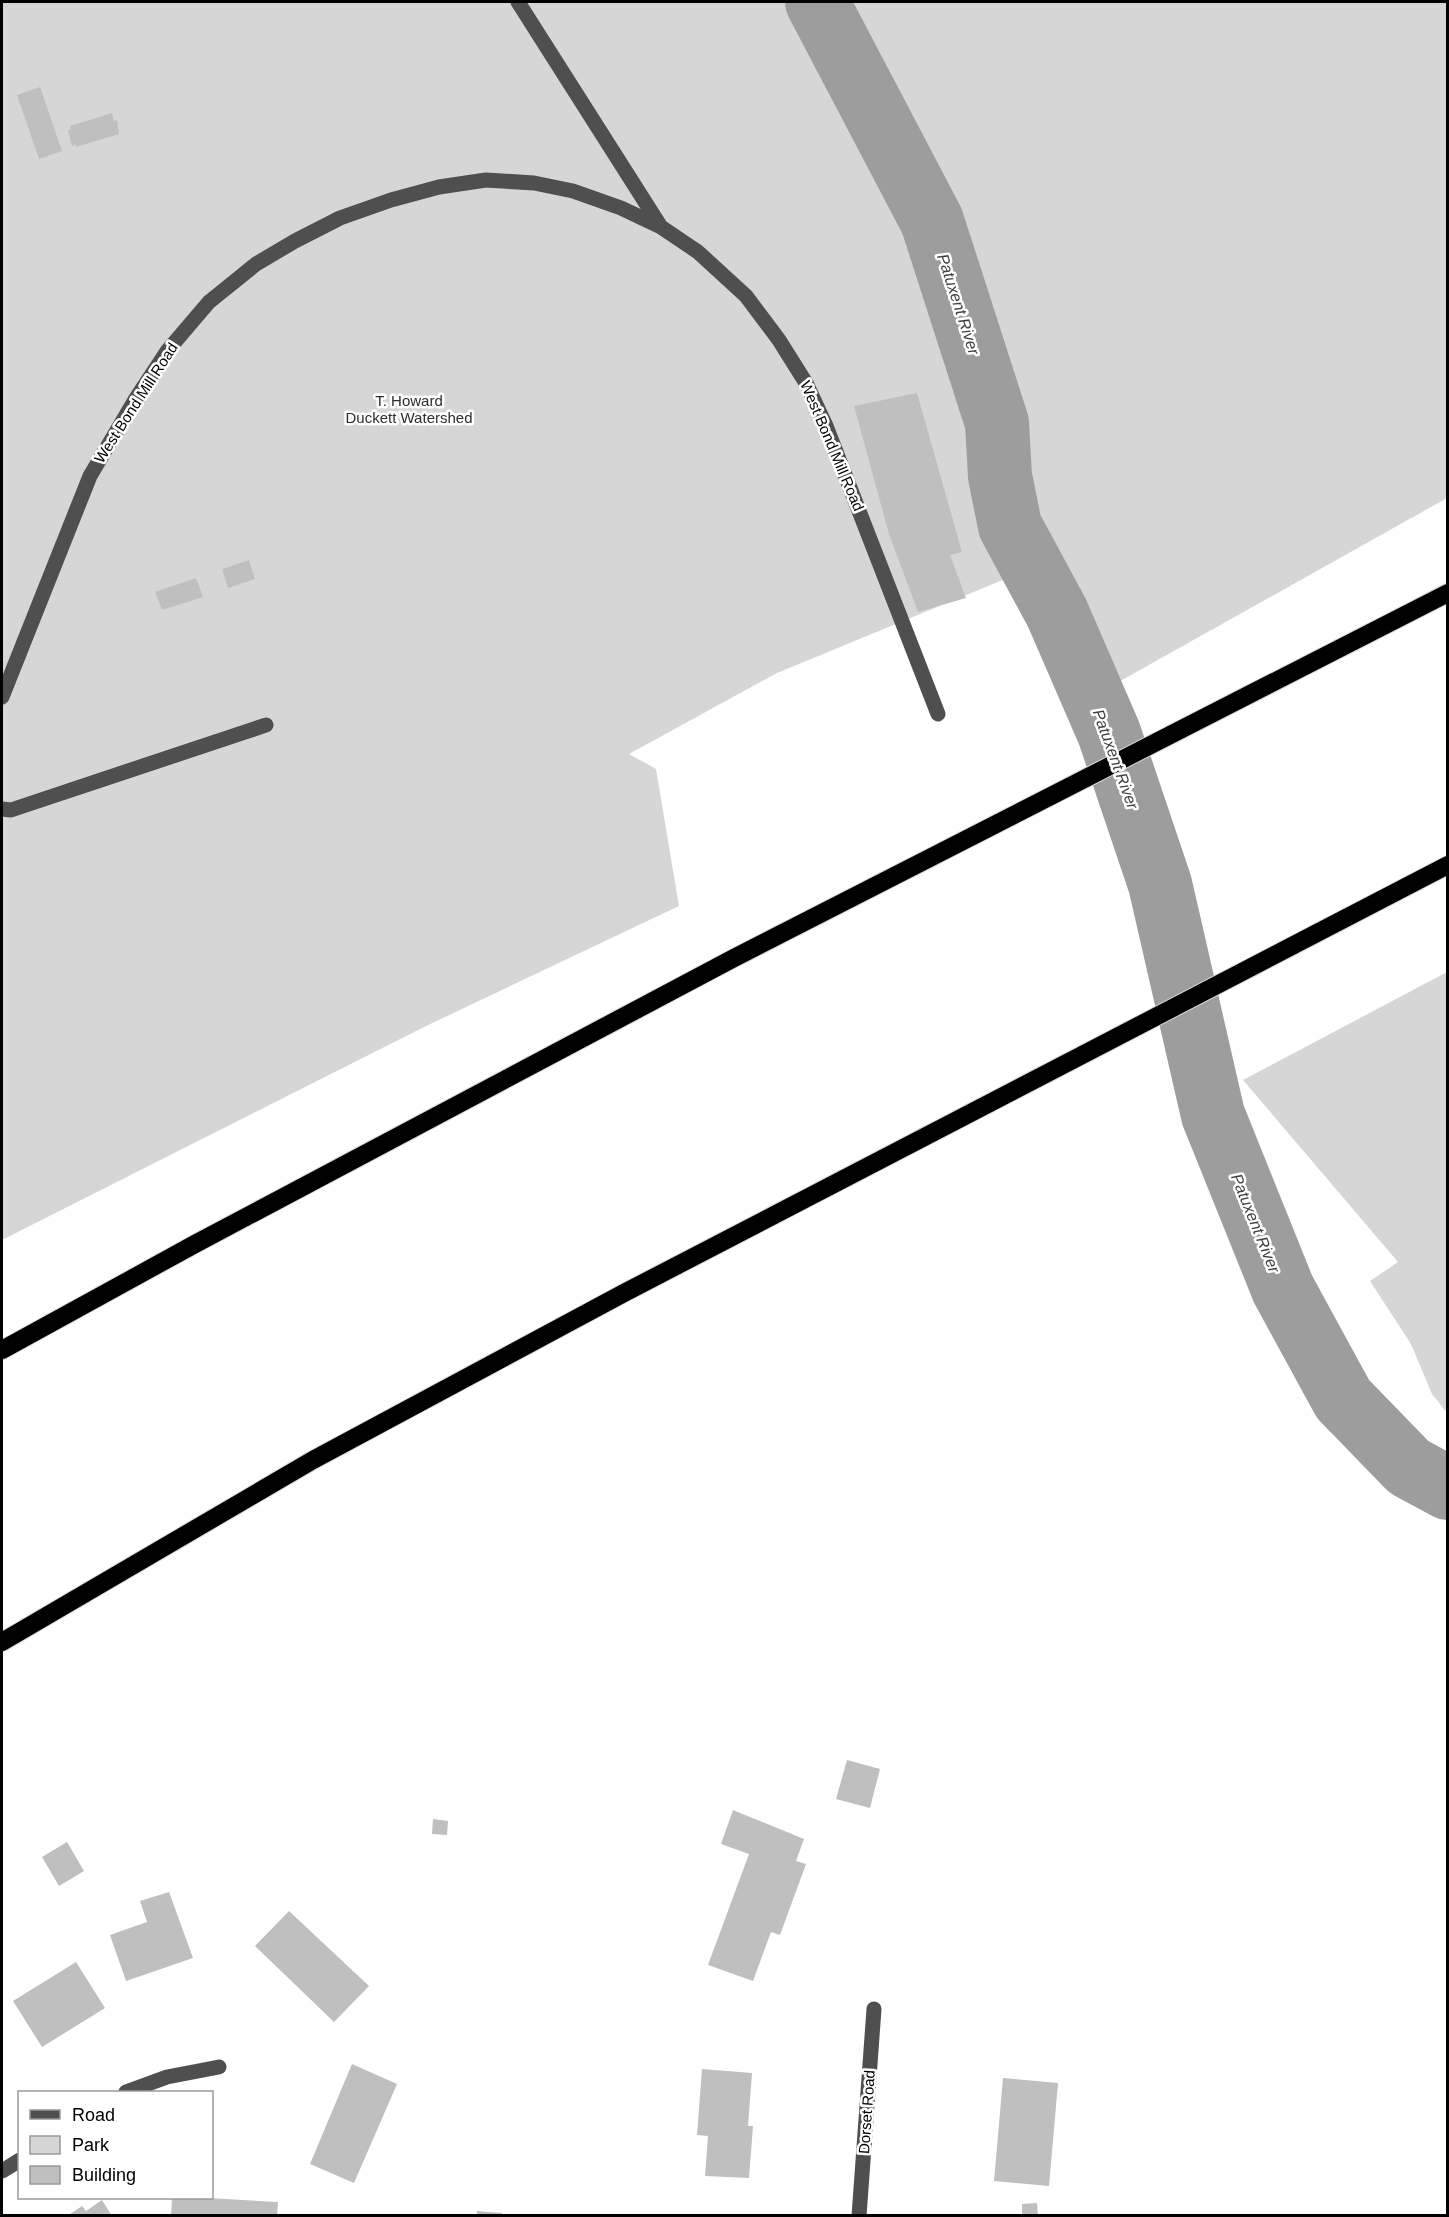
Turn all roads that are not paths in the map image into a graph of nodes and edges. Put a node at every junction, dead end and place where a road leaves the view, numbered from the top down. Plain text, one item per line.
1 (518, 2) edge
2 (661, 227) junction
3 (1448, 592) edge
4 (2, 697) edge
5 (938, 714) dead end
6 (266, 725) dead end
7 (2, 810) edge
8 (1448, 865) edge
9 (2, 1350) edge
10 (2, 1642) edge
11 (874, 2009) dead end
12 (219, 2067) dead end
13 (129, 2091) edge
14 (18, 2161) edge
15 (2, 2171) edge
16 (859, 2216) edge

1 - 2 street
2 - 4 street, West Bond Mill Road
2 - 5 street, West Bond Mill Road
3 - 9 highway
6 - 7 street
8 - 10 highway
11 - 16 street, Dorset Road
12 - 13 street
14 - 15 street

